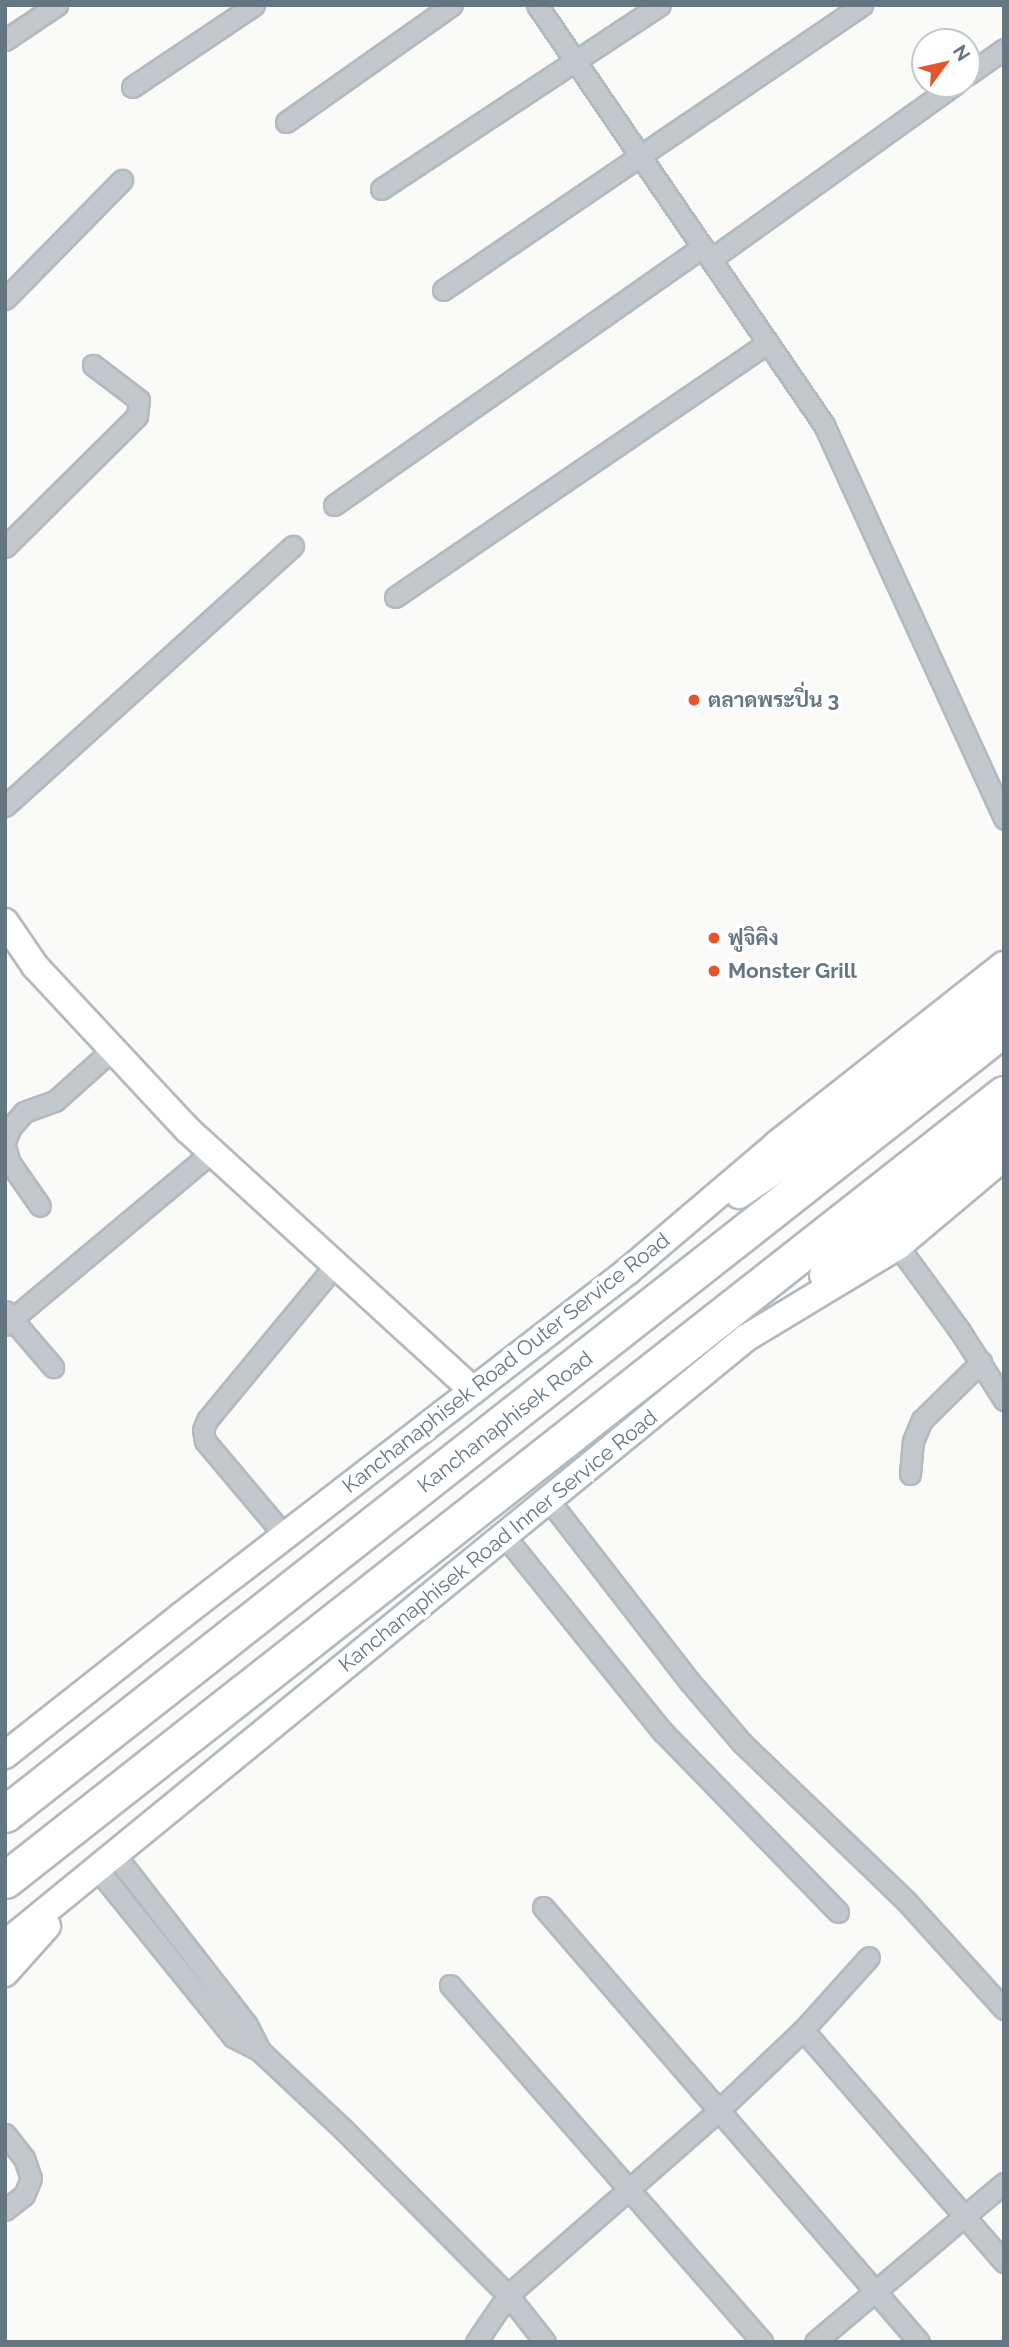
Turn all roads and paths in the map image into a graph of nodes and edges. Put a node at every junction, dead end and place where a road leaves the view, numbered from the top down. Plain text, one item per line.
1 (57, 5) edge
2 (254, 5) edge
3 (452, 5) edge
4 (537, 5) edge
5 (660, 5) edge
6 (862, 5) edge
7 (5, 40) edge
8 (1004, 49) edge
9 (573, 62) junction
10 (981, 65) edge
11 (132, 87) dead end
12 (934, 98) edge
13 (286, 122) dead end
14 (640, 156) junction
15 (122, 180) dead end
16 (381, 189) dead end
17 (707, 253) junction
18 (443, 290) dead end
19 (5, 299) edge
20 (768, 344) junction
21 (93, 365) dead end
22 (334, 505) dead end
23 (5, 547) edge
24 (293, 547) dead end
25 (395, 597) dead end
26 (5, 806) edge
27 (1004, 819) edge
28 (5, 922) edge
29 (1004, 965) edge
30 (1004, 995) edge
31 (1004, 1027) edge
32 (113, 1049) junction
33 (1004, 1094) edge
34 (1004, 1129) edge
35 (5, 1143) edge
36 (211, 1153) junction
37 (1004, 1157) edge
38 (40, 1206) dead end
39 (898, 1246) junction
40 (335, 1265) junction
41 (628, 1271) junction
42 (8, 1318) edge
43 (746, 1338) junction
44 (981, 1362) junction
45 (52, 1367) dead end
46 (473, 1390) junction
47 (1004, 1400) edge
48 (910, 1474) dead end
49 (548, 1499) junction
50 (503, 1535) junction
51 (285, 1536) junction
52 (16, 1744) edge
53 (5, 1755) edge
54 (5, 1815) edge
55 (100, 1869) junction
56 (5, 1880) edge
57 (543, 1907) dead end
58 (838, 1912) dead end
59 (5, 1944) edge
60 (869, 1957) dead end
61 (5, 1973) edge
62 (450, 1985) dead end
63 (1004, 2009) edge
64 (803, 2030) junction
65 (717, 2112) junction
66 (5, 2134) edge
67 (1004, 2183) edge
68 (626, 2190) junction
69 (5, 2210) edge
70 (963, 2216) junction
71 (1004, 2262) edge
72 (873, 2291) junction
73 (508, 2295) junction
74 (477, 2342) edge
75 (545, 2342) edge
76 (762, 2342) edge
77 (815, 2342) edge
78 (919, 2342) edge

1 - 7 street
2 - 11 street
3 - 13 street
4 - 9 street
5 - 9 street
6 - 14 street
8 - 10 street
9 - 14 street
9 - 16 street
12 - 17 street
14 - 17 street
14 - 18 street
15 - 19 street
17 - 20 street
17 - 22 street
20 - 25 street
20 - 27 street
21 - 23 street
24 - 26 street
28 - 32 main road
29 - 41 main road, Kanchanaphisek Road Outer Service Road
30 - 41 main road
31 - 54 highway, Kanchanaphisek Road
32 - 35 street
32 - 36 main road
33 - 56 highway
34 - 43 main road
35 - 38 street
36 - 40 main road
36 - 42 street
37 - 39 main road, Kanchanaphisek Road Inner Service Road
39 - 43 main road, Kanchanaphisek Road Inner Service Road
39 - 44 street
40 - 46 main road
40 - 51 street
41 - 46 main road, Kanchanaphisek Road Outer Service Road
42 - 45 street
43 - 49 main road, Kanchanaphisek Road Inner Service Road
44 - 47 street
44 - 48 street
46 - 51 main road, Kanchanaphisek Road Outer Service Road
49 - 50 main road, Kanchanaphisek Road Inner Service Road
49 - 63 street
50 - 55 main road, Kanchanaphisek Road Inner Service Road
50 - 58 street
51 - 52 main road, Kanchanaphisek Road Outer Service Road
52 - 53 main road, Kanchanaphisek Road Outer Service Road
55 - 59 main road, Kanchanaphisek Road Inner Service Road
55 - 61 main road
55 - 73 street
57 - 65 street
60 - 64 street
62 - 68 street
64 - 65 street
64 - 70 street
65 - 68 street
65 - 72 street
66 - 69 street
67 - 70 street
68 - 73 street
68 - 76 street
70 - 71 street
70 - 72 street
72 - 77 street
72 - 78 street
73 - 74 street
73 - 75 street

